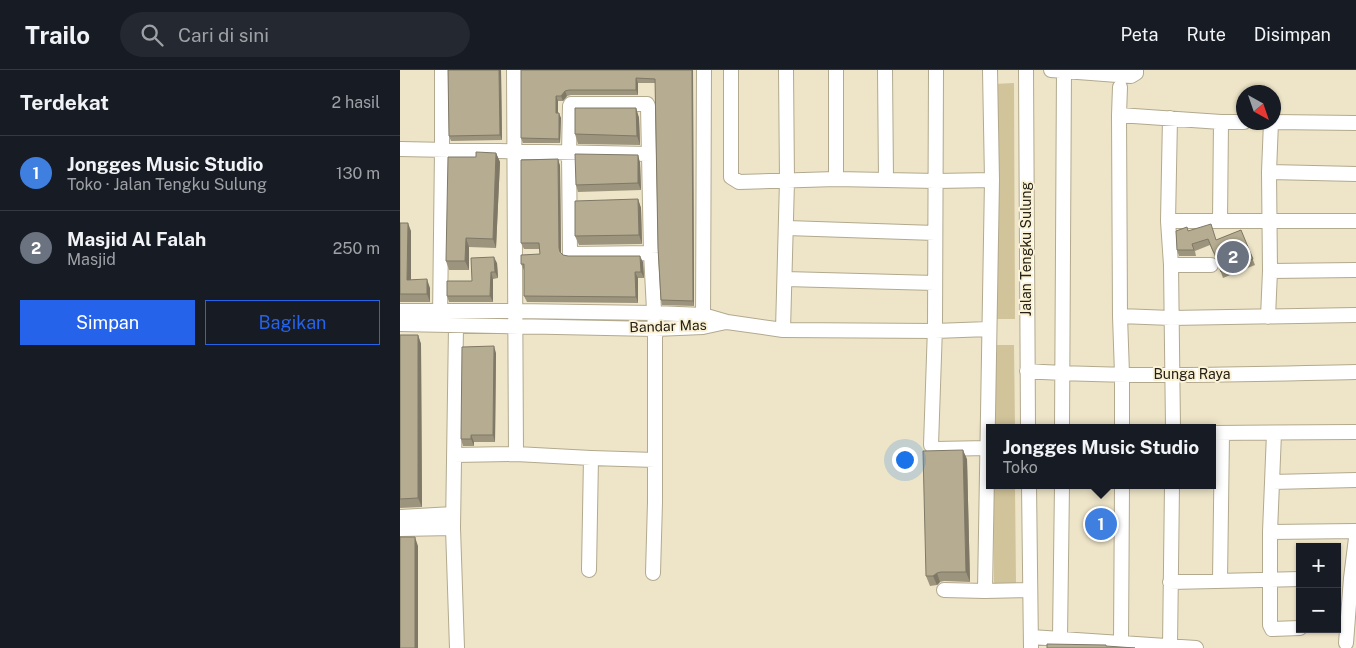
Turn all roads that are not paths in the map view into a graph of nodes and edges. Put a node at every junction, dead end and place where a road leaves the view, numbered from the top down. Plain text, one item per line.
1 (442, 70) edge
2 (514, 70) edge
3 (704, 70) edge
4 (731, 70) edge
5 (786, 70) edge
6 (836, 70) edge
7 (886, 70) edge
8 (936, 70) edge
9 (990, 70) edge
10 (1026, 70) edge
11 (1060, 70) edge
12 (1136, 70) edge
13 (1120, 87) dead end
14 (1119, 115) junction
15 (1170, 118) junction
16 (1221, 122) junction
17 (1236, 122) edge
18 (1281, 122) edge
19 (1356, 123) edge
20 (1271, 130) edge
21 (400, 149) edge
22 (442, 150) junction
23 (514, 151) junction
24 (568, 153) junction
25 (649, 154) junction
26 (1268, 172) junction
27 (1356, 174) edge
28 (836, 178) junction
29 (886, 180) junction
30 (992, 180) junction
31 (787, 181) junction
32 (936, 181) junction
33 (569, 201) junction
34 (587, 201) edge
35 (1269, 220) junction
36 (1168, 221) junction
37 (1220, 221) junction
38 (1356, 221) edge
39 (787, 228) junction
40 (935, 233) junction
41 (651, 253) junction
42 (1171, 265) junction
43 (1211, 265) dead end
44 (1356, 270) edge
45 (1270, 271) junction
46 (785, 279) junction
47 (935, 283) junction
48 (400, 311) edge
49 (516, 311) junction
50 (654, 313) junction
51 (1356, 315) edge
52 (1120, 316) junction
53 (1268, 317) junction
54 (1172, 318) junction
55 (440, 319) junction
56 (703, 321) junction
57 (400, 324) edge
58 (456, 326) junction
59 (516, 326) junction
60 (655, 329) junction
61 (989, 329) junction
62 (783, 330) junction
63 (935, 331) junction
64 (1027, 371) junction
65 (1356, 372) edge
66 (1063, 373) junction
67 (1122, 374) junction
68 (1172, 374) junction
69 (988, 424) edge
70 (1028, 424) edge
71 (1062, 424) edge
72 (1122, 424) edge
73 (1173, 424) edge
74 (1356, 432) edge
75 (1217, 433) edge
76 (1274, 433) junction
77 (986, 448) edge
78 (516, 454) junction
79 (454, 455) junction
80 (591, 458) junction
81 (655, 460) junction
82 (1356, 480) edge
83 (1272, 482) junction
84 (987, 489) edge
85 (1029, 489) edge
86 (1062, 489) edge
87 (1122, 489) edge
88 (1172, 489) edge
89 (400, 517) edge
90 (453, 521) junction
91 (400, 529) edge
92 (1356, 530) edge
93 (1270, 532) junction
94 (1356, 538) edge
95 (589, 570) dead end
96 (653, 574) dead end
97 (1344, 578) edge
98 (1296, 579) edge
99 (1270, 580) junction
100 (1220, 581) junction
101 (1170, 582) junction
102 (944, 590) dead end
103 (1030, 590) junction
104 (985, 591) junction
105 (1342, 626) edge
106 (1296, 628) edge
107 (1060, 638) junction
108 (1031, 642) edge
109 (1121, 643) junction
110 (1346, 643) dead end
111 (1170, 647) junction
112 (457, 648) edge
113 (1196, 648) edge

1 - 22 street
2 - 23 street
3 - 56 street
4 - 31 street
5 - 31 street
6 - 28 street
7 - 29 street
8 - 32 street
9 - 30 street
10 - 64 street, Jalan Tengku Sulung
11 - 12 street
11 - 66 street
13 - 14 street
14 - 15 street
14 - 52 street
15 - 16 street
15 - 36 street
16 - 17 street
16 - 37 street
18 - 19 street
20 - 26 street
21 - 22 street
22 - 23 street
22 - 55 street
23 - 24 street
23 - 49 street
24 - 25 street
24 - 25 street
24 - 33 street
25 - 41 street
26 - 27 street
26 - 35 street
28 - 29 street
28 - 31 street
29 - 32 street
30 - 32 street
30 - 61 street
31 - 39 street
32 - 40 street
33 - 34 street
33 - 41 street
35 - 37 street
35 - 38 street
35 - 45 street
36 - 37 street
36 - 42 street
39 - 40 street
39 - 46 street
40 - 47 street
41 - 50 street
42 - 43 street
42 - 54 street
44 - 45 street
45 - 53 street
46 - 47 street
46 - 62 street
47 - 63 street
48 - 55 street, Bandar Mas
49 - 50 street, Bandar Mas
49 - 55 street, Bandar Mas
49 - 59 street
50 - 56 street, Bandar Mas
50 - 60 street
51 - 53 street
52 - 54 street
52 - 67 street
53 - 54 street
54 - 68 street
55 - 57 street, Bandar Mas
55 - 58 street, Bandar Mas
56 - 60 street, Bandar Mas
56 - 62 street, Bandar Mas
58 - 59 street, Bandar Mas
58 - 79 street
59 - 60 street, Bandar Mas
59 - 78 street
60 - 81 street
61 - 63 street, Bandar Mas
61 - 69 street
62 - 63 street, Bandar Mas
63 - 77 street
64 - 66 street, Bunga Raya
64 - 70 street, Jalan Tengku Sulung
65 - 68 street, Bunga Raya
66 - 67 street, Bunga Raya
66 - 71 street
67 - 68 street, Bunga Raya
67 - 72 street
68 - 73 street
74 - 76 street
75 - 76 street
75 - 100 street
76 - 83 street
78 - 79 street
78 - 80 street
79 - 90 street
80 - 81 street
80 - 95 street
81 - 96 street
82 - 83 street
83 - 93 street
84 - 104 street
85 - 103 street
86 - 107 street
87 - 109 street
88 - 101 street
89 - 90 street
90 - 91 street
90 - 112 street
92 - 93 street
93 - 99 street
94 - 97 street
97 - 105 street
98 - 99 street
99 - 100 street
99 - 106 street
100 - 101 street
101 - 111 street
102 - 104 street
103 - 104 street
103 - 108 street
105 - 110 street
107 - 108 street
107 - 109 street
109 - 111 street
111 - 113 street

